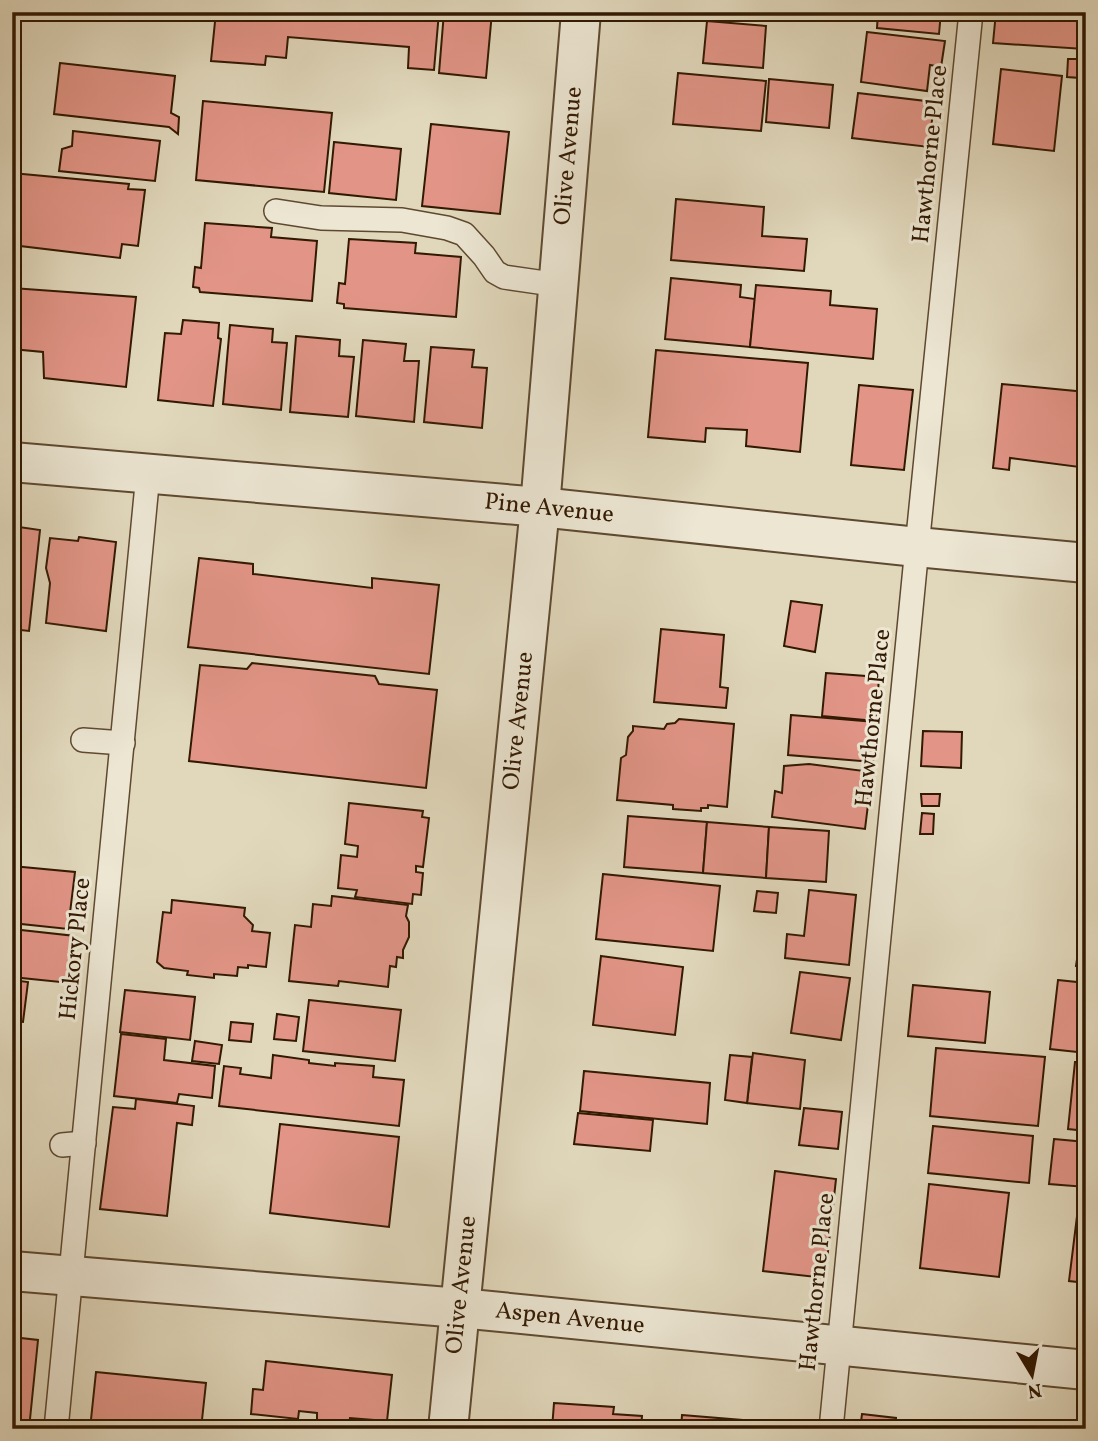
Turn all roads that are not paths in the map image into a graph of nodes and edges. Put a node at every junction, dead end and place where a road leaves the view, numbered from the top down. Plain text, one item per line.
1 (581, 12) edge
2 (971, 12) edge
3 (276, 211) dead end
4 (559, 285) junction
5 (12, 462) edge
6 (148, 474) junction
7 (540, 507) junction
8 (917, 547) junction
9 (1086, 563) edge
10 (83, 740) dead end
11 (122, 743) junction
12 (12, 1271) edge
13 (71, 1276) junction
14 (460, 1308) junction
15 (839, 1345) junction
16 (1086, 1370) edge
17 (56, 1429) edge
18 (448, 1429) edge
19 (831, 1429) edge

1 - 4 street, Olive Avenue
2 - 8 lane, Hawthorne Place
3 - 4 lane
4 - 7 street, Olive Avenue
5 - 6 street, Pine Avenue
6 - 7 street, Pine Avenue
6 - 11 lane, Hickory Place
7 - 8 street, Pine Avenue
7 - 14 street, Olive Avenue
8 - 9 street, Pine Avenue
8 - 15 lane, Hawthorne Place
10 - 11 lane
11 - 13 lane, Hickory Place
12 - 13 street, Aspen Avenue
13 - 14 street, Aspen Avenue
13 - 17 lane, Hickory Place
14 - 15 street, Aspen Avenue
14 - 18 street, Olive Avenue
15 - 16 street, Aspen Avenue
15 - 19 lane, Hawthorne Place

